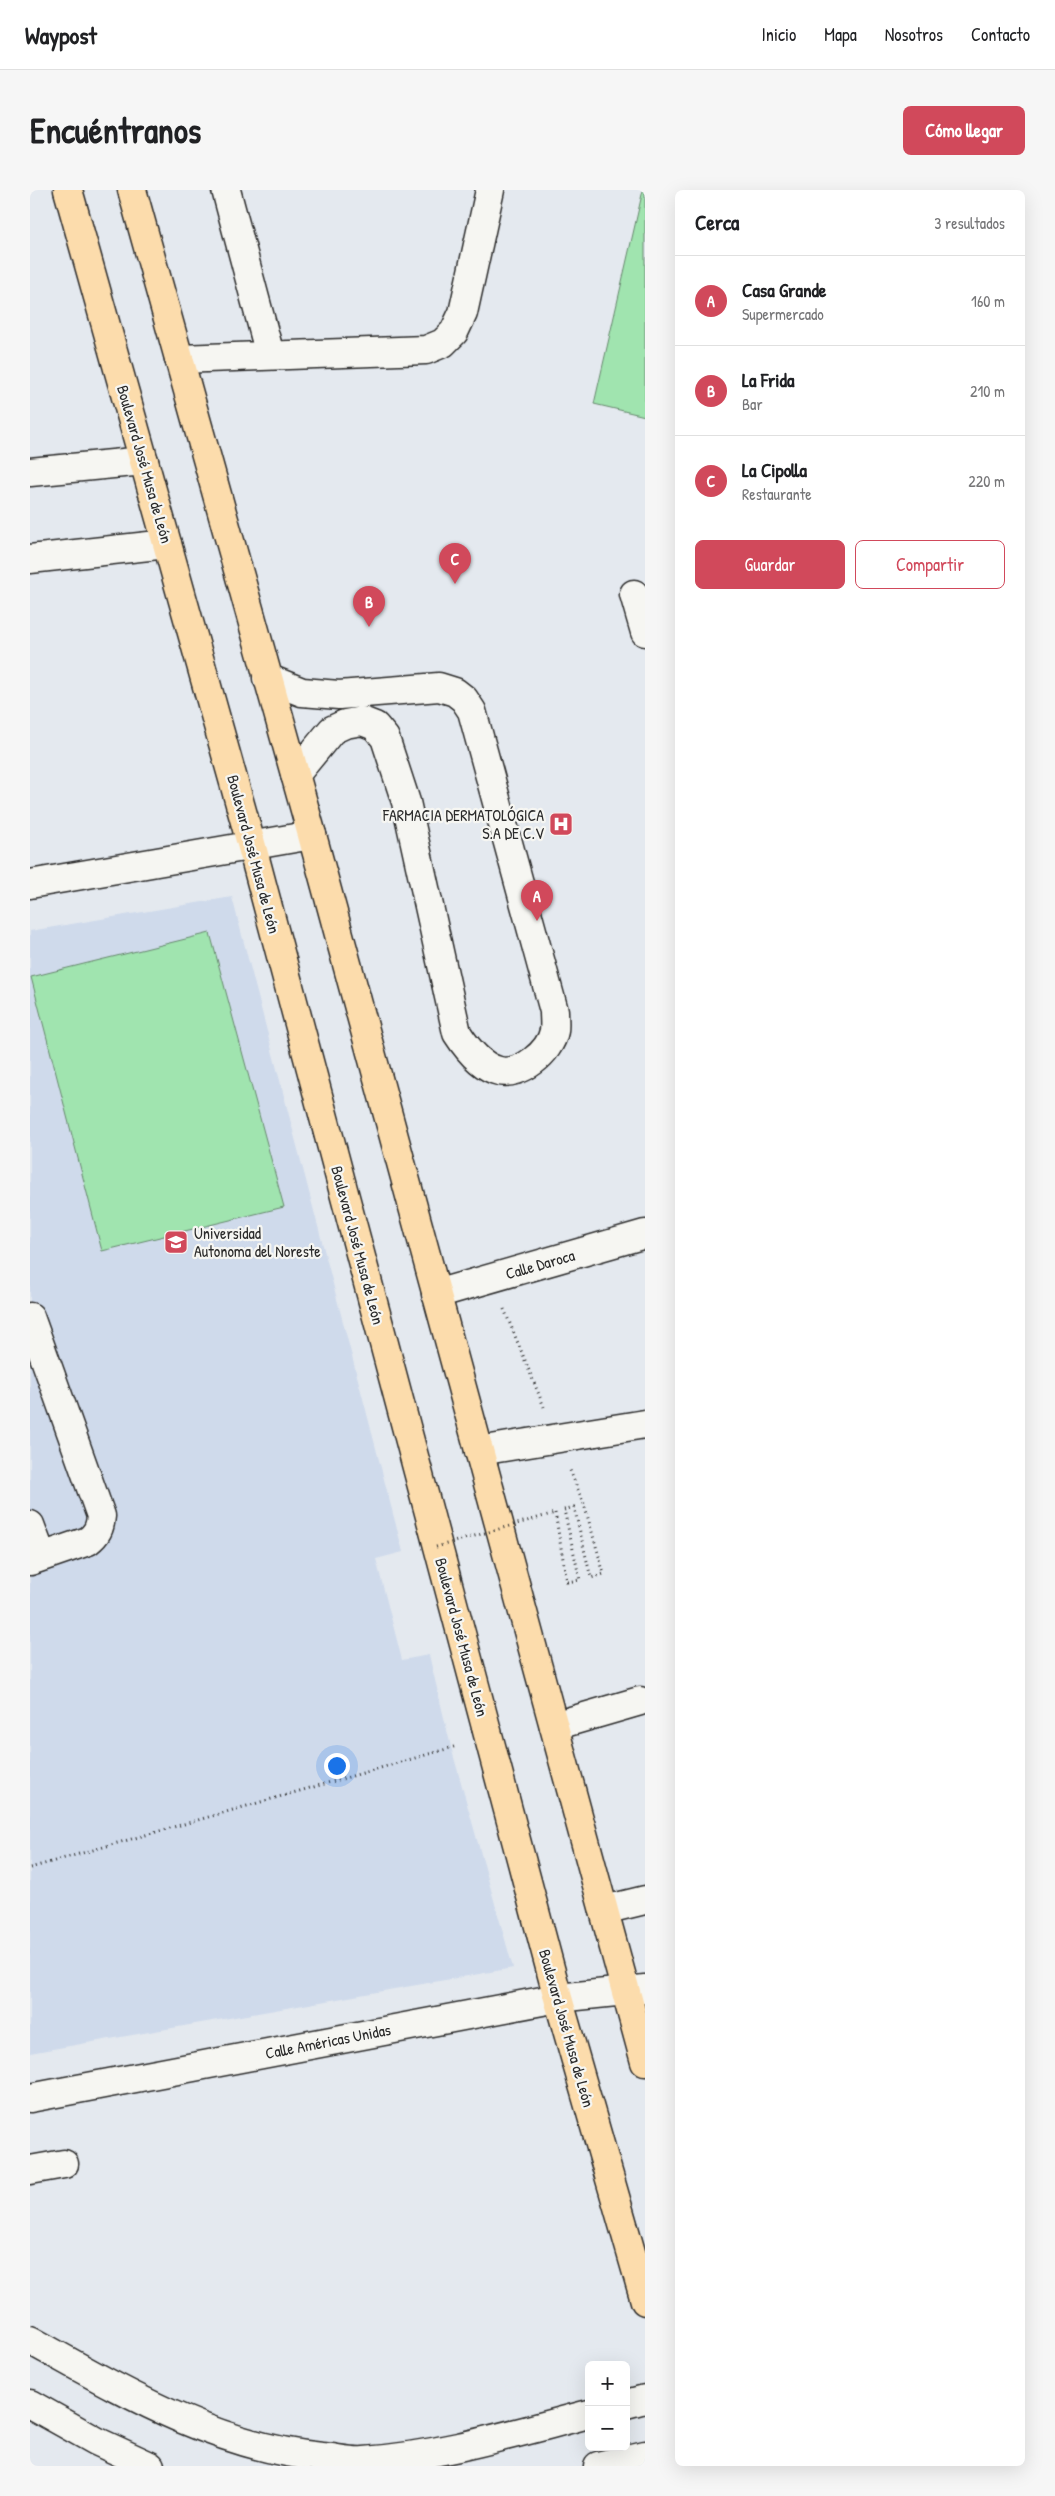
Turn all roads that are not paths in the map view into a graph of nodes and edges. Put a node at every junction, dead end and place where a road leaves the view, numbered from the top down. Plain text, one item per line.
1 (68, 190) edge
2 (132, 190) edge
3 (226, 190) edge
4 (490, 190) edge
5 (270, 355) junction
6 (179, 358) junction
7 (144, 461) junction
8 (30, 472) edge
9 (167, 544) junction
10 (30, 559) edge
11 (634, 594) dead end
12 (645, 632) edge
13 (267, 678) junction
14 (295, 775) junction
15 (312, 836) junction
16 (252, 847) junction
17 (30, 884) edge
18 (645, 1234) edge
19 (436, 1294) junction
20 (30, 1317) edge
21 (645, 1424) edge
22 (479, 1451) junction
23 (30, 1525) edge
24 (36, 1559) edge
25 (640, 1701) dead end
26 (554, 1726) junction
27 (645, 1900) edge
28 (604, 1910) junction
29 (636, 1990) edge
30 (558, 1998) junction
31 (645, 2062) edge
32 (30, 2098) edge
33 (64, 2164) dead end
34 (30, 2170) edge
35 (645, 2302) edge
36 (30, 2340) edge
37 (645, 2399) edge
38 (630, 2403) edge
39 (30, 2404) edge
40 (585, 2415) edge
41 (645, 2455) edge
42 (150, 2466) edge
43 (598, 2466) edge

1 - 7 main road, Boulevard José Musa de León
2 - 6 main road
3 - 5 street
4 - 5 street
5 - 6 street
6 - 13 main road
7 - 8 street
7 - 9 main road, Boulevard José Musa de León
9 - 10 street
9 - 16 main road, Boulevard José Musa de León
11 - 12 street
13 - 14 main road
13 - 14 street
14 - 15 main road
15 - 16 street
15 - 19 main road
16 - 17 street
16 - 30 main road, Boulevard José Musa de León
18 - 19 street, Calle Daroca
19 - 22 main road
20 - 24 street
21 - 22 street
22 - 26 main road
23 - 24 street
25 - 26 street
26 - 28 main road
27 - 28 street
28 - 29 main road
29 - 30 street, Calle Américas Unidas
29 - 31 main road
30 - 32 street, Calle Américas Unidas
30 - 35 main road, Boulevard José Musa de León
33 - 34 street
36 - 40 street
37 - 38 street
39 - 42 street
41 - 43 street

